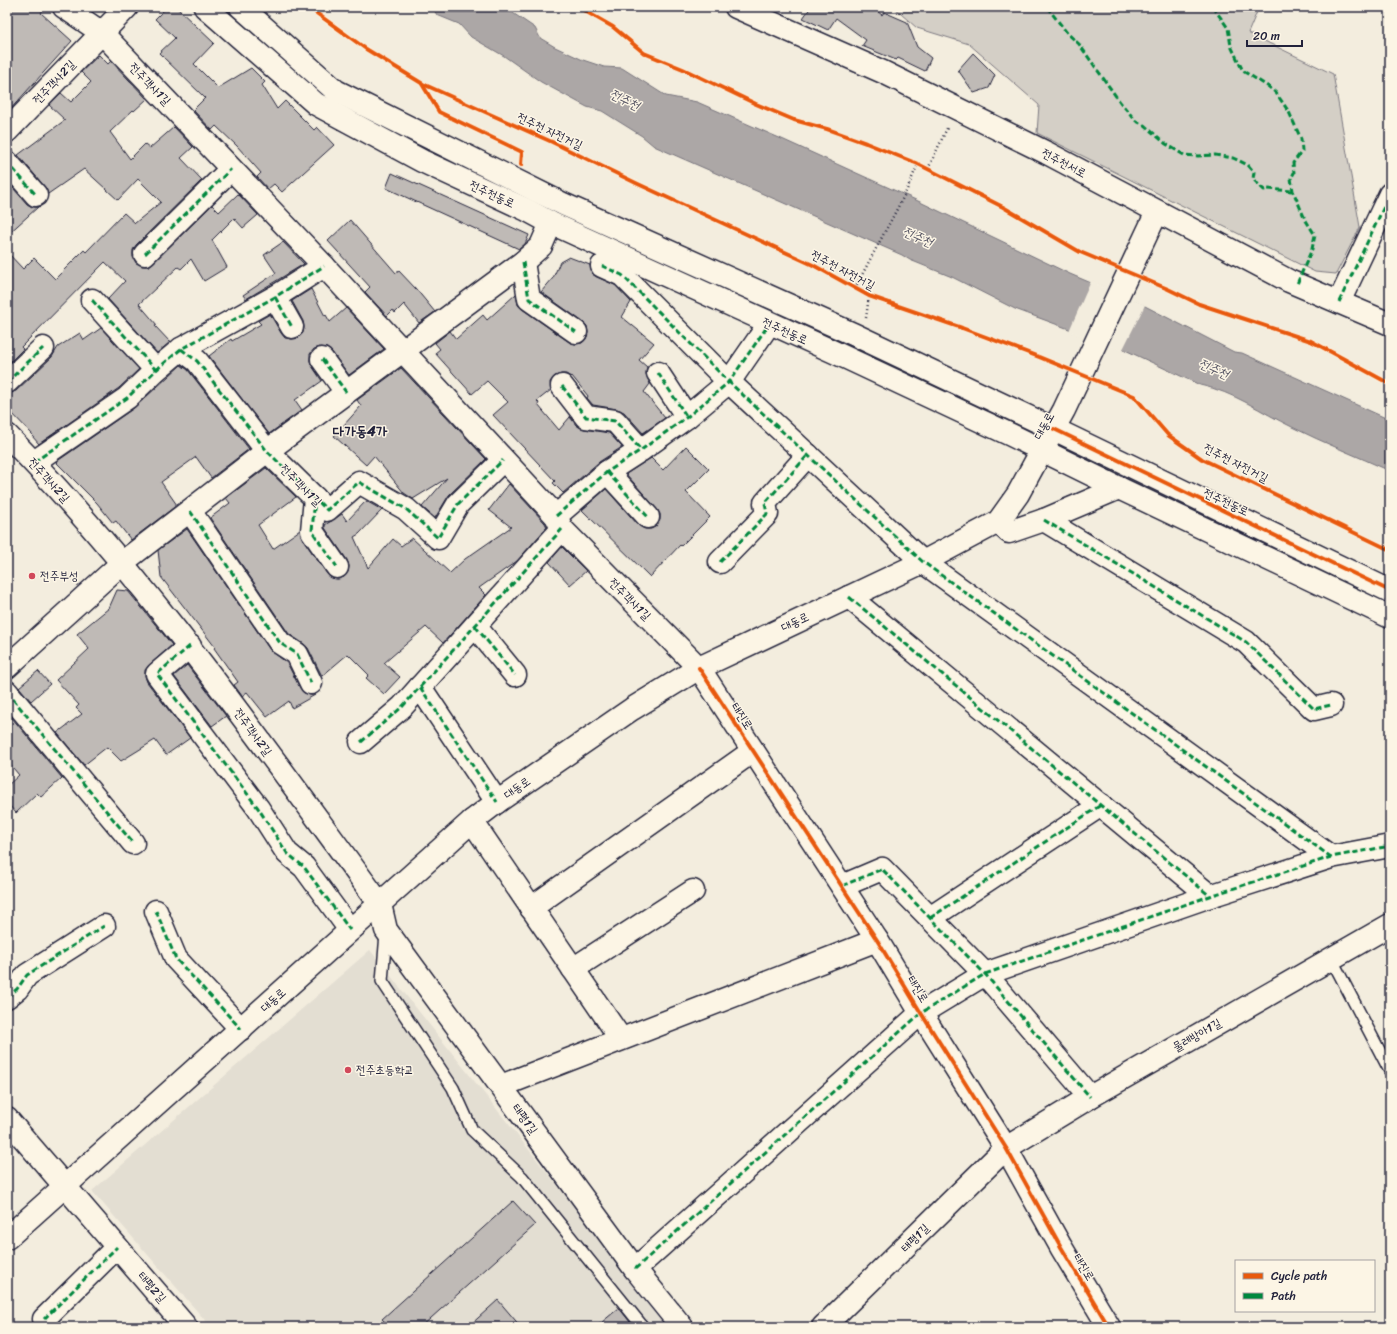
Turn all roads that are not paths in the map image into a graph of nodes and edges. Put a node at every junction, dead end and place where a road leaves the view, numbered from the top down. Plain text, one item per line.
1 (64, 7) edge
2 (127, 7) edge
3 (205, 7) edge
4 (241, 7) edge
5 (736, 7) edge
6 (102, 34) junction
7 (7, 131) edge
8 (7, 162) edge
9 (231, 169) junction
10 (1390, 194) edge
11 (36, 195) dead end
12 (1157, 212) junction
13 (551, 223) junction
14 (145, 254) dead end
15 (523, 262) junction
16 (324, 266) junction
17 (602, 266) dead end
18 (275, 297) junction
19 (92, 300) dead end
20 (1339, 302) junction
21 (769, 324) junction
22 (1390, 324) edge
23 (292, 327) dead end
24 (576, 332) dead end
25 (43, 348) dead end
26 (181, 349) junction
27 (402, 350) junction
28 (322, 359) dead end
29 (156, 370) junction
30 (658, 373) dead end
31 (7, 382) edge
32 (730, 382) junction
33 (562, 386) dead end
34 (346, 392) junction
35 (687, 417) junction
36 (1059, 420) junction
37 (7, 435) edge
38 (641, 450) junction
39 (1042, 450) junction
40 (267, 451) junction
41 (808, 455) junction
42 (503, 460) junction
43 (34, 462) junction
44 (607, 472) junction
45 (1119, 488) junction
46 (315, 498) junction
47 (190, 511) junction
48 (648, 518) dead end
49 (1044, 520) junction
50 (998, 522) junction
51 (559, 523) junction
52 (123, 562) junction
53 (720, 562) dead end
54 (923, 562) junction
55 (337, 567) dead end
56 (1390, 591) edge
57 (849, 597) junction
58 (1390, 617) edge
59 (475, 626) junction
60 (190, 646) junction
61 (7, 667) edge
62 (699, 668) junction
63 (515, 675) dead end
64 (311, 683) dead end
65 (420, 687) junction
66 (7, 692) edge
67 (1331, 705) dead end
68 (361, 742) dead end
69 (753, 751) junction
70 (497, 802) junction
71 (1101, 805) junction
72 (472, 821) junction
73 (133, 843) dead end
74 (1390, 846) edge
75 (1331, 857) junction
76 (842, 886) junction
77 (693, 891) dead end
78 (1210, 896) junction
79 (380, 904) junction
80 (531, 908) junction
81 (156, 911) dead end
82 (930, 918) junction
83 (104, 926) dead end
84 (1390, 926) edge
85 (350, 930) junction
86 (386, 930) junction
87 (877, 940) junction
88 (1331, 958) junction
89 (573, 969) junction
90 (985, 974) junction
91 (7, 997) edge
92 (921, 1013) junction
93 (241, 1028) junction
94 (621, 1039) junction
95 (1390, 1072) edge
96 (501, 1086) junction
97 (1090, 1097) junction
98 (7, 1118) edge
99 (1006, 1148) junction
100 (65, 1186) junction
101 (7, 1238) edge
102 (117, 1247) junction
103 (635, 1269) junction
104 (44, 1319) dead end
105 (186, 1327) edge
106 (643, 1327) edge
107 (680, 1327) edge
108 (823, 1327) edge
109 (1109, 1327) edge

1 - 6 street, 전주객사1길
2 - 6 street, 전주객사2길
3 - 13 street, 전주천동로
4 - 36 street, 전주천동로
5 - 12 street, 전주천서로
6 - 7 street, 전주객사2길
6 - 9 street, 전주객사1길
8 - 11 street
9 - 14 street
9 - 16 street, 전주객사1길
10 - 20 street
12 - 20 street, 전주천서로
12 - 36 street, 대동로
13 - 15 street
13 - 21 street, 전주천동로
15 - 24 street
15 - 27 street
16 - 18 street
16 - 27 street, 전주객사1길
17 - 32 street
18 - 23 street
18 - 26 street
19 - 29 street
20 - 22 street, 전주천서로
21 - 32 street
21 - 39 street, 전주천동로
25 - 31 street
26 - 29 street
26 - 40 street, 전주객사1길
27 - 34 street
27 - 42 street, 전주객사1길
28 - 34 street
29 - 43 street
30 - 35 street
32 - 35 street
32 - 41 street
33 - 38 street
34 - 40 street
35 - 38 street
36 - 39 street, 대동로
36 - 56 street, 전주천동로
37 - 43 street, 전주객사2길
38 - 44 street
39 - 45 street, 전주천동로
39 - 50 street, 대동로
40 - 46 street, 전주객사1길
40 - 47 street
41 - 53 street
41 - 54 street
42 - 46 street, 전주객사1길
42 - 51 street, 전주객사1길
43 - 52 street, 전주객사2길
44 - 48 street
44 - 51 street
45 - 49 street
45 - 58 street, 전주천동로
46 - 55 street
47 - 52 street
47 - 64 street
49 - 50 street
49 - 67 street
50 - 54 street, 대동로
51 - 59 street
51 - 62 street, 전주객사1길
52 - 60 street, 전주객사2길
52 - 61 street
54 - 57 street, 대동로
54 - 75 street
57 - 62 street, 대동로
57 - 71 street
59 - 63 street
59 - 65 street
60 - 79 street, 전주객사2길
60 - 85 street
62 - 69 street, 태진로
62 - 70 street, 대동로
65 - 68 street
65 - 70 street
66 - 73 street
69 - 76 street, 태진로
69 - 80 street
70 - 72 street, 대동로
71 - 78 street
71 - 82 street
72 - 79 street, 대동로
72 - 80 street
74 - 75 street
75 - 78 street
76 - 82 street
76 - 87 street, 태진로
77 - 89 street
78 - 90 street
79 - 85 street, 대동로
79 - 86 street, 태평1길
80 - 89 street
81 - 93 street
82 - 90 street
83 - 91 street
84 - 88 street, 물레방아1길
85 - 93 street, 대동로
86 - 96 street, 태평1길
86 - 106 lane
87 - 92 street, 태진로
87 - 94 street
88 - 95 lane
88 - 97 street, 물레방아1길
89 - 94 street
90 - 92 street
90 - 97 street
92 - 99 street, 태진로
92 - 103 street
93 - 100 street, 대동로
94 - 96 street
96 - 103 street, 태평1길
97 - 99 street, 물레방아1길
98 - 100 street, 태평2길
99 - 108 street, 태평1길
99 - 109 street, 태진로
100 - 101 street, 대동로
100 - 102 street, 태평2길
102 - 104 street
102 - 105 street, 태평2길
103 - 107 street, 태평1길

